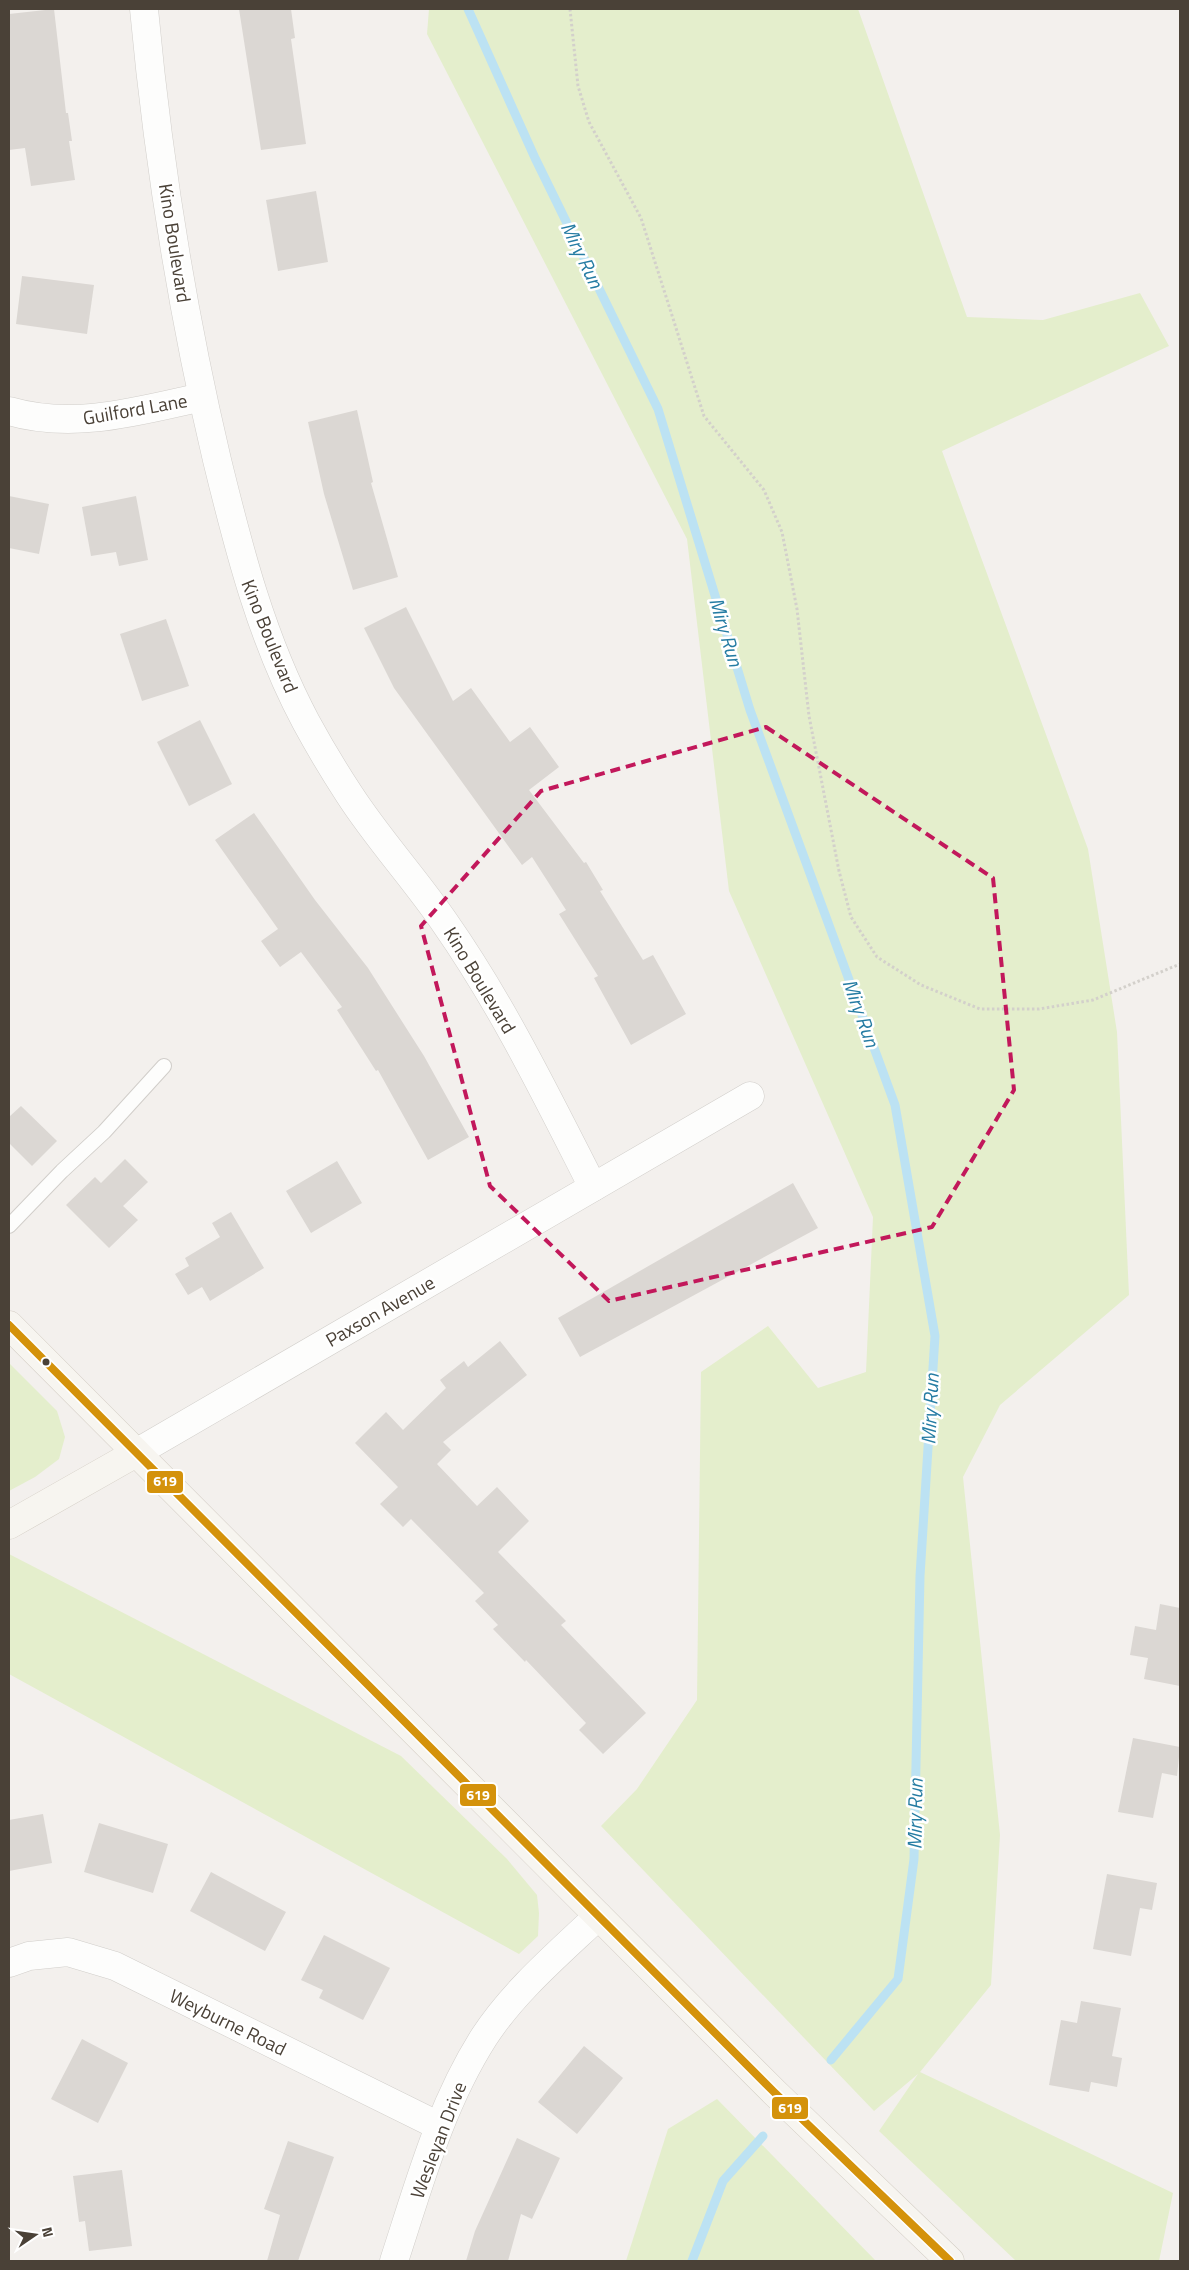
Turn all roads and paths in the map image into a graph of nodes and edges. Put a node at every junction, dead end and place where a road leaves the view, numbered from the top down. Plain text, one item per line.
1 (144, 9) edge
2 (570, 9) edge
3 (202, 397) junction
4 (9, 411) edge
5 (1180, 964) edge
6 (164, 1066) dead end
7 (750, 1096) dead end
8 (593, 1187) junction
9 (9, 1226) edge
10 (9, 1325) edge
11 (136, 1453) junction
12 (9, 1525) edge
13 (598, 1916) junction
14 (9, 1963) edge
15 (439, 2126) junction
16 (394, 2261) edge
17 (950, 2261) edge

1 - 3 street, Kino Boulevard
2 - 5 path
3 - 4 street, Guilford Lane
3 - 8 street, Kino Boulevard
6 - 9 lane
7 - 8 street, Paxson Avenue
8 - 11 street, Paxson Avenue
10 - 11 main road
11 - 12 main road, Paxson Avenue
11 - 13 main road
13 - 15 street, Wesleyan Drive
13 - 17 main road
14 - 15 street, Weyburne Road
15 - 16 street, Wesleyan Drive

